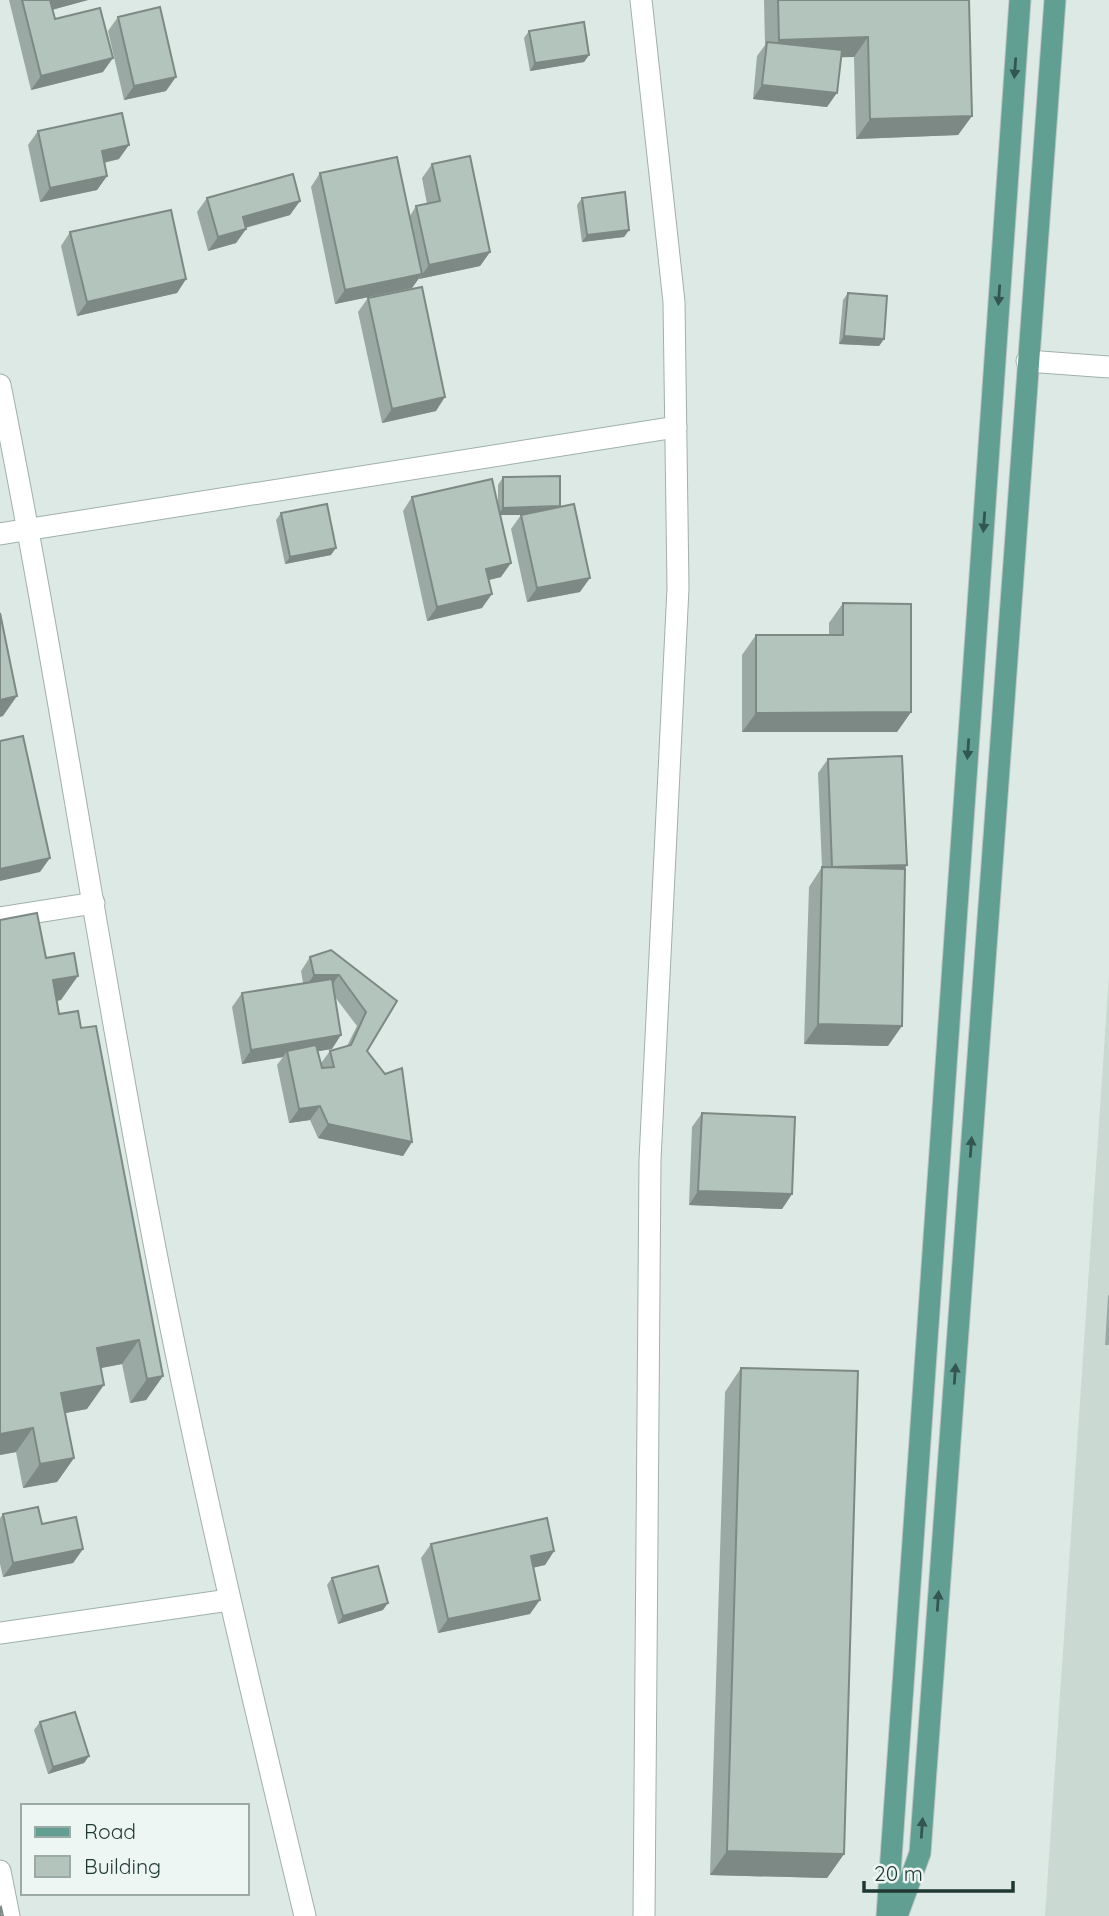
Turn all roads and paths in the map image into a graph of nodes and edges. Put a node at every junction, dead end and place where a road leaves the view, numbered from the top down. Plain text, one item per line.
1 (641, 0) edge
2 (1020, 0) edge
3 (1055, 0) edge
4 (1027, 361) junction
5 (1109, 367) edge
6 (0, 385) edge
7 (676, 427) junction
8 (29, 529) junction
9 (0, 534) edge
10 (94, 903) junction
11 (0, 918) edge
12 (229, 1601) junction
13 (0, 1633) edge
14 (0, 1871) edge
15 (9, 1916) edge
16 (305, 1916) edge
17 (643, 1916) edge
18 (887, 1916) edge
19 (897, 1916) edge

1 - 7 street
2 -> 18 main road
3 - 4 main road
4 - 5 street
19 -> 4 main road
6 - 8 street
7 - 8 street
7 - 17 street
8 - 9 street
8 - 10 street
10 - 11 street
10 - 12 street
12 - 13 street
12 - 16 street
14 - 15 street

